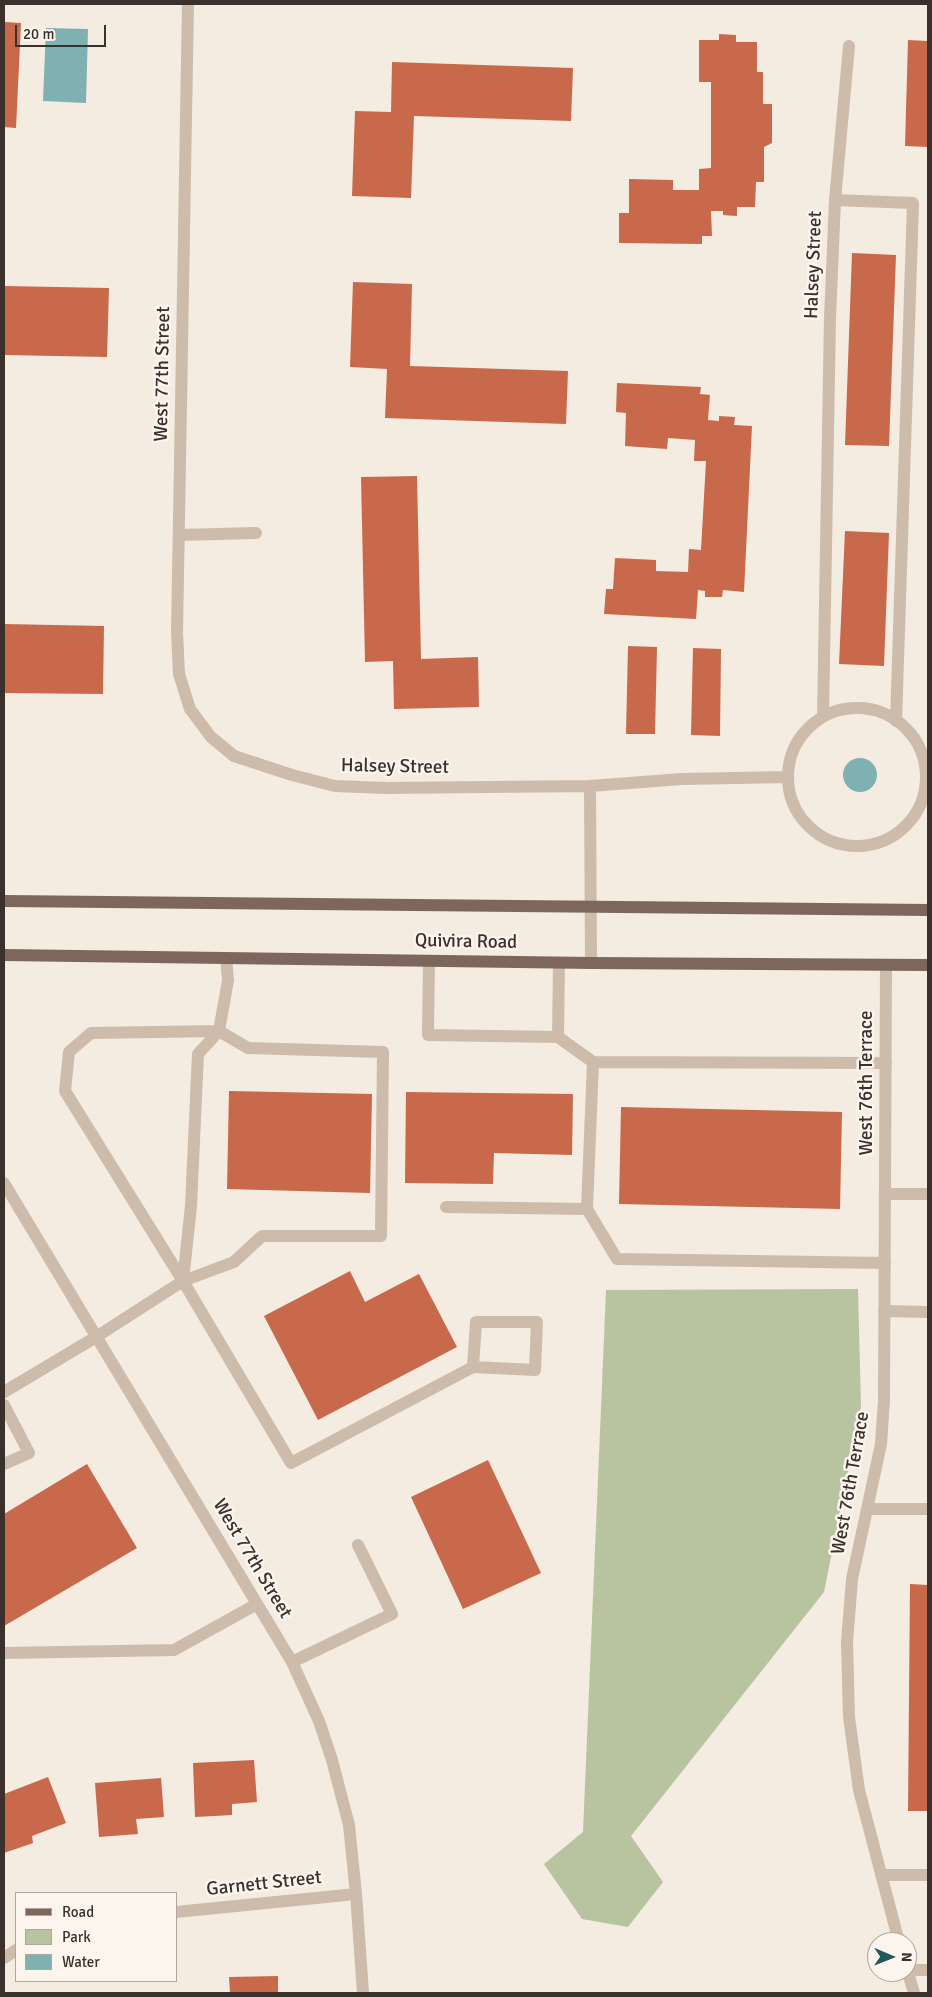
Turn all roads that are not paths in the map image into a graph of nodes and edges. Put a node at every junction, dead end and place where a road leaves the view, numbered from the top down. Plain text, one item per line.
1 (188, 4) edge
2 (850, 46) dead end
3 (835, 200) junction
4 (256, 533) dead end
5 (179, 535) junction
6 (823, 717) junction
7 (896, 720) junction
8 (211, 737) joint
9 (788, 777) junction
10 (927, 781) edge
11 (590, 786) junction
12 (4, 901) edge
13 (590, 908) junction
14 (928, 910) edge
15 (4, 955) edge
16 (226, 958) junction
17 (429, 961) junction
18 (559, 962) junction
19 (591, 963) junction
20 (886, 965) junction
21 (928, 965) edge
22 (219, 1031) junction
23 (558, 1037) junction
24 (593, 1062) junction
25 (886, 1063) junction
26 (4, 1183) edge
27 (885, 1194) junction
28 (928, 1194) edge
29 (446, 1207) dead end
30 (587, 1208) junction
31 (885, 1263) junction
32 (182, 1281) junction
33 (884, 1311) junction
34 (928, 1312) edge
35 (96, 1337) junction
36 (473, 1367) junction
37 (4, 1392) edge
38 (4, 1405) edge
39 (4, 1464) edge
40 (867, 1509) junction
41 (928, 1509) edge
42 (358, 1544) dead end
43 (257, 1604) junction
44 (4, 1653) edge
45 (292, 1662) junction
46 (881, 1875) junction
47 (928, 1875) edge
48 (356, 1894) junction
49 (178, 1912) edge
50 (896, 1932) edge
51 (15, 1951) edge
52 (4, 1958) edge
53 (363, 1993) edge

1 - 5 street, West 77th Street
2 - 3 street
3 - 6 street, Halsey Street
3 - 7 street, Halsey Street
4 - 5 street
5 - 8 street, West 77th Street
6 - 7 street
6 - 9 street
7 - 10 street
8 - 11 street, Halsey Street
9 - 10 street
9 - 11 street, Halsey Street
11 - 13 street
12 - 13 main road, Quivira Road
13 - 14 main road, Quivira Road
13 - 19 street
15 - 16 main road, Quivira Road
16 - 17 main road, Quivira Road
16 - 22 street
17 - 18 main road, Quivira Road
17 - 23 street
18 - 19 main road, Quivira Road
18 - 23 street
19 - 20 main road, Quivira Road
20 - 21 main road, Quivira Road
20 - 25 street, West 76th Terrace
22 - 32 street
22 - 32 street
22 - 32 street
23 - 24 street
24 - 25 street
24 - 30 street
25 - 27 street, West 76th Terrace
26 - 35 street, West 77th Street
27 - 28 street
27 - 31 street, West 76th Terrace
29 - 30 street
30 - 31 street
31 - 33 street, West 76th Terrace
32 - 35 street
32 - 36 street
33 - 34 street
33 - 40 street, West 76th Terrace
35 - 37 street
35 - 43 street, West 77th Street
36 - 36 street
38 - 39 street
40 - 41 street
40 - 46 street, West 76th Terrace
42 - 45 street
43 - 44 street
43 - 45 street, West 77th Street
45 - 48 street, West 77th Street
46 - 47 street
46 - 50 street, West 76th Terrace
48 - 49 street, Garnett Street
48 - 53 street, West 77th Street
51 - 52 street

